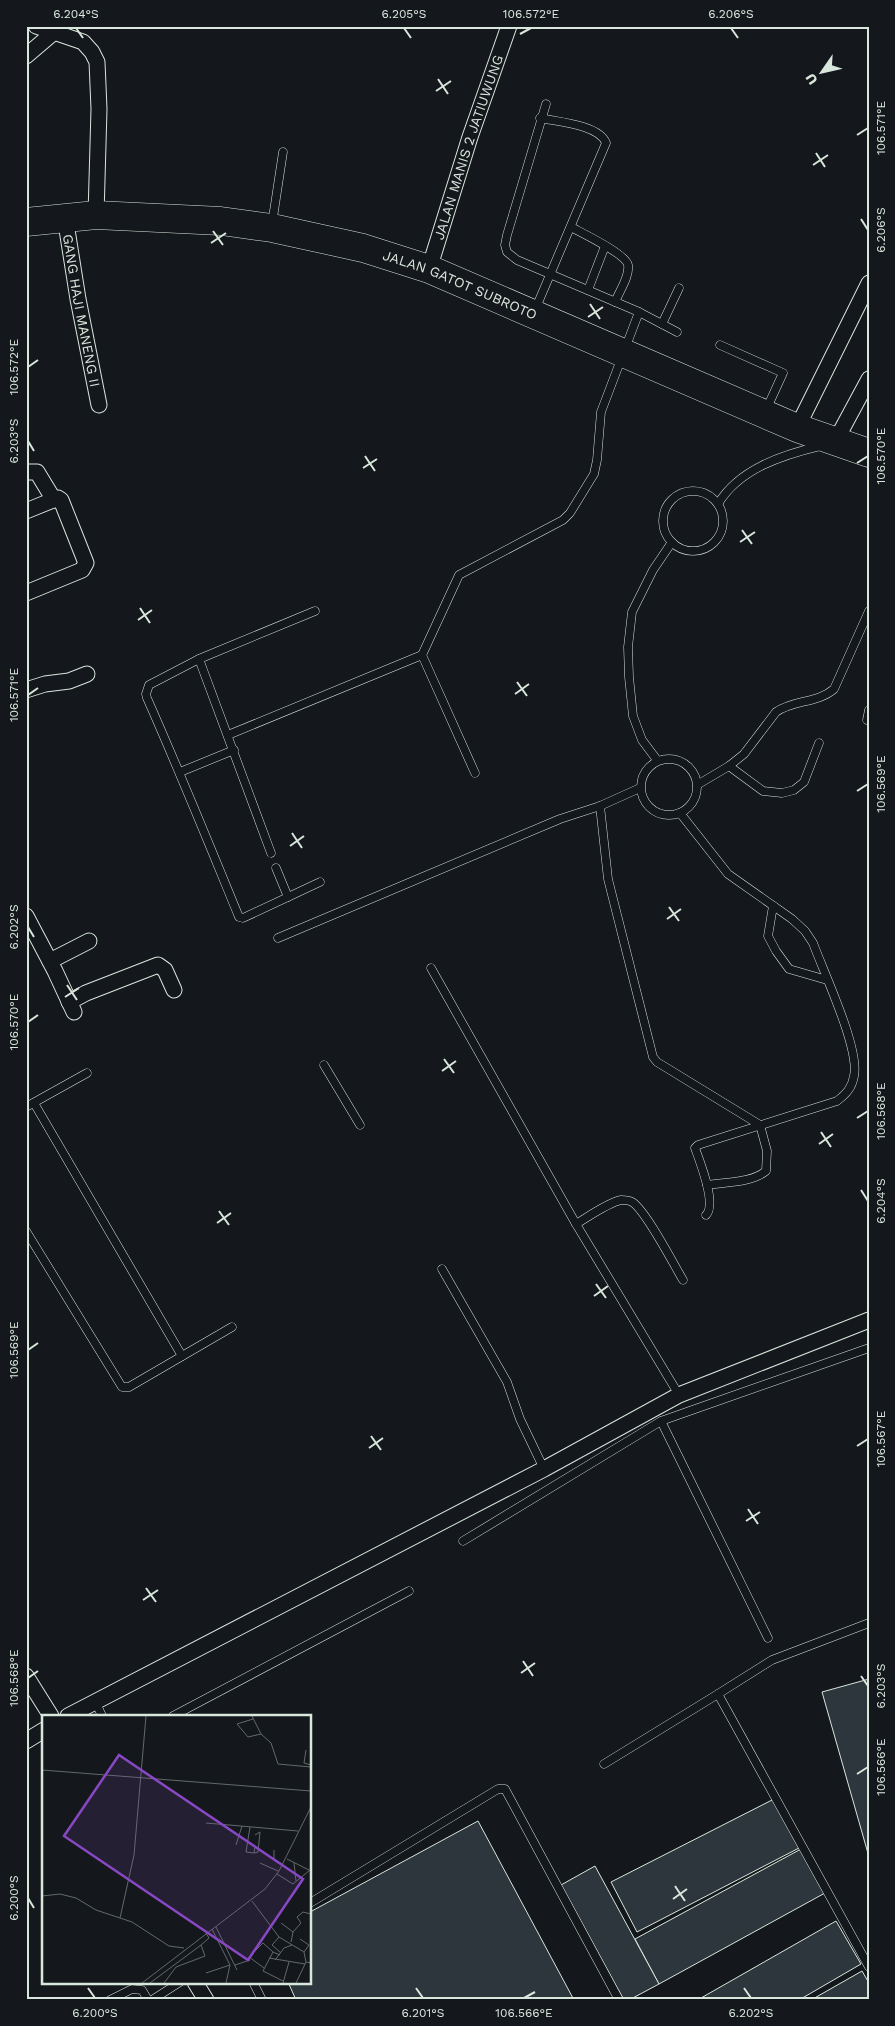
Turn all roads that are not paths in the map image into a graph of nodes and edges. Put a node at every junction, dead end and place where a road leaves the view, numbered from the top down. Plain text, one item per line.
1 (36, 26) edge
2 (509, 26) edge
3 (53, 33) junction
4 (26, 56) edge
5 (546, 104) dead end
6 (540, 118) junction
7 (283, 152) dead end
8 (96, 214) junction
9 (64, 217) junction
10 (26, 222) edge
11 (570, 227) junction
12 (272, 228) junction
13 (605, 246) junction
14 (428, 269) junction
15 (550, 274) junction
16 (869, 283) edge
17 (679, 288) dead end
18 (588, 290) junction
19 (615, 302) junction
20 (639, 312) junction
21 (533, 314) junction
22 (662, 324) junction
23 (677, 332) dead end
24 (720, 344) dead end
25 (622, 352) junction
26 (869, 379) edge
27 (99, 405) dead end
28 (764, 414) junction
29 (797, 428) junction
30 (835, 442) junction
31 (869, 453) edge
32 (26, 472) edge
33 (54, 500) junction
34 (718, 504) junction
35 (26, 511) edge
36 (672, 542) junction
37 (26, 594) edge
38 (315, 611) dead end
39 (869, 611) edge
40 (422, 655) junction
41 (199, 659) junction
42 (87, 674) dead end
43 (26, 690) edge
44 (869, 710) edge
45 (866, 720) dead end
46 (228, 735) junction
47 (819, 743) dead end
48 (234, 750) junction
49 (657, 760) junction
50 (729, 766) junction
51 (180, 772) junction
52 (475, 773) dead end
53 (697, 785) junction
54 (640, 788) junction
55 (600, 806) junction
56 (680, 813) junction
57 (271, 853) dead end
58 (276, 868) dead end
59 (320, 882) dead end
60 (288, 897) junction
61 (773, 906) junction
62 (26, 916) edge
63 (31, 934) edge
64 (278, 938) dead end
65 (89, 941) dead end
66 (50, 961) junction
67 (431, 968) dead end
68 (826, 980) junction
69 (174, 990) dead end
70 (324, 1065) dead end
71 (87, 1073) dead end
72 (34, 1103) junction
73 (26, 1107) edge
74 (360, 1125) dead end
75 (760, 1125) junction
76 (707, 1185) junction
77 (706, 1215) dead end
78 (576, 1224) junction
79 (26, 1231) edge
80 (442, 1269) dead end
81 (683, 1280) dead end
82 (869, 1320) edge
83 (232, 1327) dead end
84 (869, 1348) edge
85 (182, 1356) junction
86 (678, 1395) junction
87 (661, 1421) junction
88 (544, 1469) junction
89 (463, 1541) dead end
90 (409, 1591) dead end
91 (869, 1623) edge
92 (768, 1638) dead end
93 (26, 1676) edge
94 (718, 1694) junction
95 (94, 1701) junction
96 (50, 1715) edge
97 (70, 1715) edge
98 (101, 1715) edge
99 (175, 1715) edge
100 (42, 1731) edge
101 (26, 1741) edge
102 (604, 1764) dead end
103 (311, 1902) edge
104 (869, 1967) edge
105 (177, 1984) edge
106 (197, 1984) edge
107 (254, 1984) edge
108 (110, 2000) edge
109 (150, 2000) edge
110 (206, 2000) edge
111 (262, 2000) edge
112 (619, 2000) edge

1 - 3 street
2 - 14 street, JALAN MANIS 2 JATIUWUNG
3 - 4 street
3 - 8 street
5 - 6 lane
6 - 11 lane
6 - 15 lane
7 - 12 lane
8 - 9 highway, JALAN GATOT SUBROTO
8 - 12 highway, JALAN GATOT SUBROTO
9 - 10 highway, JALAN GATOT SUBROTO
9 - 27 street, GANG HAJI MANENG II
11 - 13 lane
11 - 15 lane
12 - 14 highway, JALAN GATOT SUBROTO
13 - 18 lane
13 - 19 lane
14 - 21 highway, JALAN GATOT SUBROTO
15 - 18 lane
15 - 21 lane
16 - 29 street
17 - 22 lane
18 - 19 lane
19 - 20 lane
20 - 22 lane
20 - 25 lane
21 - 25 highway, JALAN GATOT SUBROTO
22 - 23 lane
24 - 28 lane
25 - 28 highway, JALAN GATOT SUBROTO
25 - 40 lane
26 - 30 street
28 - 29 highway, JALAN GATOT SUBROTO
29 - 30 highway, JALAN GATOT SUBROTO
30 - 31 highway, JALAN GATOT SUBROTO
30 - 34 lane
32 - 33 street
33 - 35 street
33 - 37 street
34 - 36 lane
34 - 36 lane
36 - 49 lane
38 - 41 lane
39 - 50 lane
40 - 46 lane
40 - 52 lane
41 - 46 lane
41 - 51 lane
42 - 43 street
44 - 45 lane
46 - 48 lane
47 - 50 lane
48 - 51 lane
48 - 57 lane
49 - 53 lane
49 - 54 lane
50 - 53 lane
51 - 60 lane
53 - 56 lane
54 - 55 lane
54 - 56 lane
55 - 64 lane
55 - 75 lane
56 - 61 lane
58 - 60 lane
59 - 60 lane
61 - 68 lane
61 - 68 lane
62 - 63 street
63 - 66 street
65 - 66 street
66 - 69 street
67 - 78 lane
68 - 75 lane
70 - 74 lane
71 - 72 lane
72 - 73 lane
72 - 85 lane
75 - 76 lane
75 - 76 lane
76 - 77 lane
78 - 81 lane
78 - 86 lane
79 - 85 lane
80 - 88 lane
82 - 86 street
83 - 85 lane
84 - 87 lane
86 - 88 street
87 - 89 lane
87 - 92 lane
88 - 95 street
90 - 99 lane
91 - 94 lane
93 - 96 street
94 - 102 lane
94 - 104 lane
95 - 97 street
95 - 98 lane
100 - 101 street
103 - 112 lane
105 - 109 lane
106 - 110 street
107 - 111 lane
108 - 109 lane

